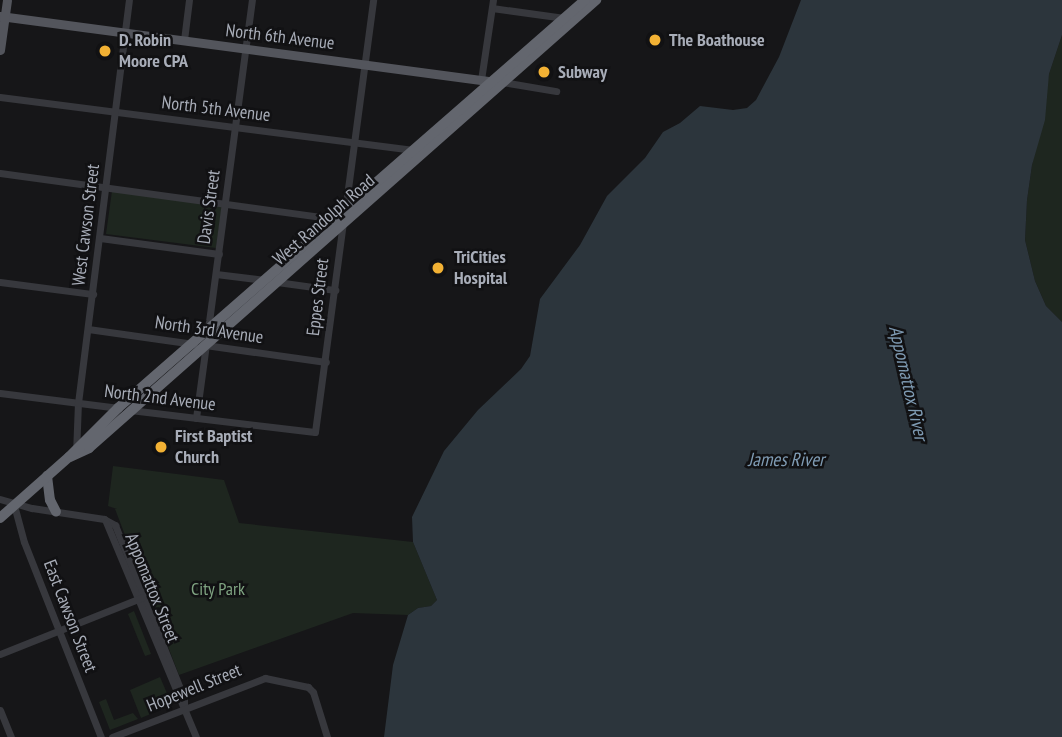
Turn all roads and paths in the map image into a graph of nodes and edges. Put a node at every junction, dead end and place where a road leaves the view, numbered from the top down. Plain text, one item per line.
1 (7, 0) edge
2 (129, 0) edge
3 (189, 0) edge
4 (252, 0) edge
5 (373, 0) edge
6 (585, 0) edge
7 (596, 0) edge
8 (492, 4) edge
9 (2, 16) edge
10 (564, 18) junction
11 (126, 32) junction
12 (184, 40) junction
13 (246, 48) junction
14 (0, 50) edge
15 (364, 63) junction
16 (491, 81) junction
17 (556, 91) dead end
18 (0, 97) edge
19 (116, 112) junction
20 (236, 128) junction
21 (353, 142) junction
22 (429, 149) junction
23 (411, 150) junction
24 (0, 173) edge
25 (107, 187) junction
26 (226, 202) junction
27 (345, 208) junction
28 (339, 220) junction
29 (100, 238) junction
30 (219, 254) junction
31 (216, 274) junction
32 (264, 280) junction
33 (0, 282) edge
34 (277, 282) junction
35 (335, 290) junction
36 (93, 294) junction
37 (88, 329) junction
38 (208, 329) junction
39 (192, 343) junction
40 (205, 345) junction
41 (326, 362) junction
42 (0, 393) edge
43 (78, 403) junction
44 (118, 408) junction
45 (132, 410) junction
46 (196, 418) junction
47 (315, 432) joint
48 (73, 454) junction
49 (47, 476) junction
50 (0, 499) edge
51 (14, 505) junction
52 (56, 512) junction
53 (0, 518) edge
54 (141, 598) junction
55 (60, 631) junction
56 (0, 654) edge
57 (184, 709) junction
58 (0, 710) edge
59 (10, 737) edge
60 (101, 737) edge
61 (112, 737) edge
62 (196, 737) edge
63 (327, 737) edge

1 - 9 main road
2 - 11 street, West Cawson Street
3 - 12 street
4 - 13 street, Davis Street
5 - 15 street
6 - 10 highway, West Randolph Road
7 - 16 highway, West Randolph Road
8 - 10 street
8 - 16 street
9 - 11 main road, North 6th Avenue
9 - 14 main road
10 - 16 highway, West Randolph Road
11 - 12 main road, North 6th Avenue
11 - 19 street, West Cawson Street
12 - 13 main road, North 6th Avenue
13 - 15 main road, North 6th Avenue
13 - 20 street, Davis Street
15 - 16 main road, North 6th Avenue
15 - 21 street
16 - 17 street, North 6th Avenue
16 - 22 highway, West Randolph Road
16 - 23 highway, West Randolph Road
18 - 19 street, North 5th Avenue
19 - 20 street, North 5th Avenue
19 - 25 street, West Cawson Street
20 - 21 street, North 5th Avenue
20 - 26 street, Davis Street
21 - 23 street, North 5th Avenue
21 - 27 street
22 - 23 street, North 5th Avenue
22 - 28 highway, West Randolph Road
23 - 27 highway, West Randolph Road
24 - 25 street
25 - 26 street
25 - 29 street, West Cawson Street
26 - 28 street
26 - 30 street, Davis Street
27 - 28 highway, West Randolph Road
28 - 32 highway, West Randolph Road
28 - 34 highway, West Randolph Road
28 - 35 street, Eppes Street
29 - 30 street
29 - 36 street, West Cawson Street
30 - 31 street, Davis Street
31 - 32 street
31 - 38 street, Davis Street
32 - 34 street
32 - 38 highway, West Randolph Road
33 - 36 street
34 - 35 street
34 - 40 highway, West Randolph Road
35 - 41 street, Eppes Street
36 - 37 street, West Cawson Street
37 - 39 street, North 3rd Avenue
37 - 43 street, West Cawson Street
38 - 39 highway, West Randolph Road
38 - 40 street, Davis Street
39 - 40 street, North 3rd Avenue
39 - 44 highway, West Randolph Road
40 - 41 street, North 3rd Avenue
40 - 45 highway, West Randolph Road
40 - 46 street, Davis Street
41 - 47 street, Eppes Street
42 - 43 street, North 2nd Avenue
43 - 44 street, North 2nd Avenue
43 - 48 street, West Cawson Street
44 - 45 street, North 2nd Avenue
44 - 48 highway, West Randolph Road
45 - 46 street, North 2nd Avenue
45 - 48 highway, West Randolph Road
46 - 47 street, North 2nd Avenue
48 - 49 highway, West Randolph Road
49 - 51 highway, West Randolph Road
49 - 52 highway
50 - 51 street
51 - 52 street
51 - 53 highway, West Randolph Road
51 - 55 street, East Cawson Street
52 - 54 street, Appomattox Street
54 - 55 street
54 - 57 street, Appomattox Street
55 - 56 street
55 - 60 street, East Cawson Street
57 - 61 street, Hopewell Street
57 - 62 street, Appomattox Street
57 - 63 street, Hopewell Street
58 - 59 street

